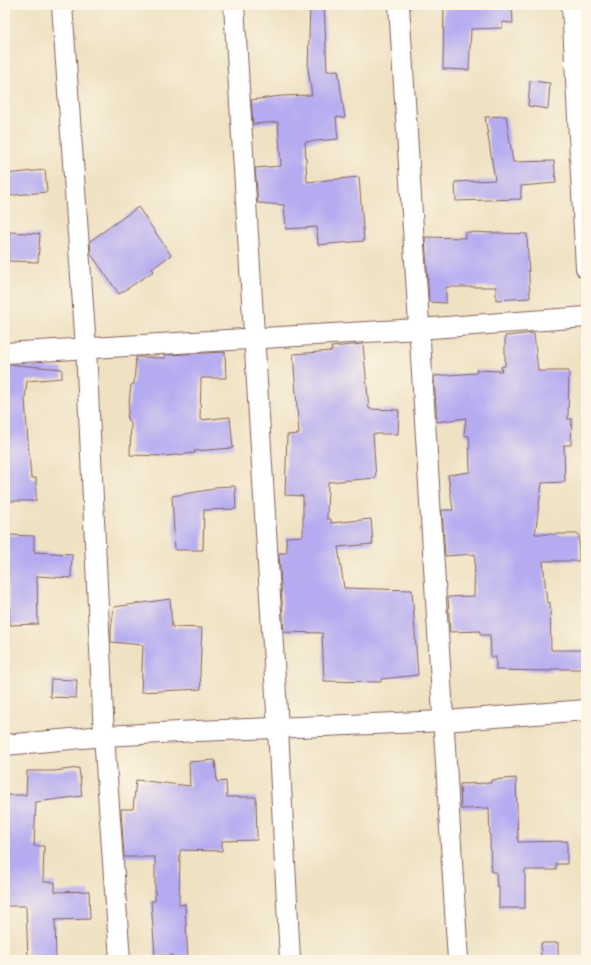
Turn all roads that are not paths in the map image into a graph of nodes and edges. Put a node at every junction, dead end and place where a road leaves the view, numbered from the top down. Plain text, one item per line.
1 (62, 5) edge
2 (234, 5) edge
3 (399, 5) edge
4 (572, 5) edge
5 (586, 268) edge
6 (586, 317) edge
7 (418, 329) junction
8 (253, 338) junction
9 (86, 348) junction
10 (5, 353) edge
11 (586, 710) edge
12 (445, 721) junction
13 (278, 728) junction
14 (104, 736) junction
15 (5, 745) edge
16 (120, 960) edge
17 (290, 960) edge
18 (458, 960) edge

1 - 9 street
2 - 8 street
3 - 7 street
4 - 5 street
6 - 7 street
7 - 8 street
7 - 12 street
8 - 9 street
8 - 13 street
9 - 10 street
9 - 14 street
11 - 12 street
12 - 13 street
12 - 18 street
13 - 14 street
13 - 17 street
14 - 15 street
14 - 16 street

